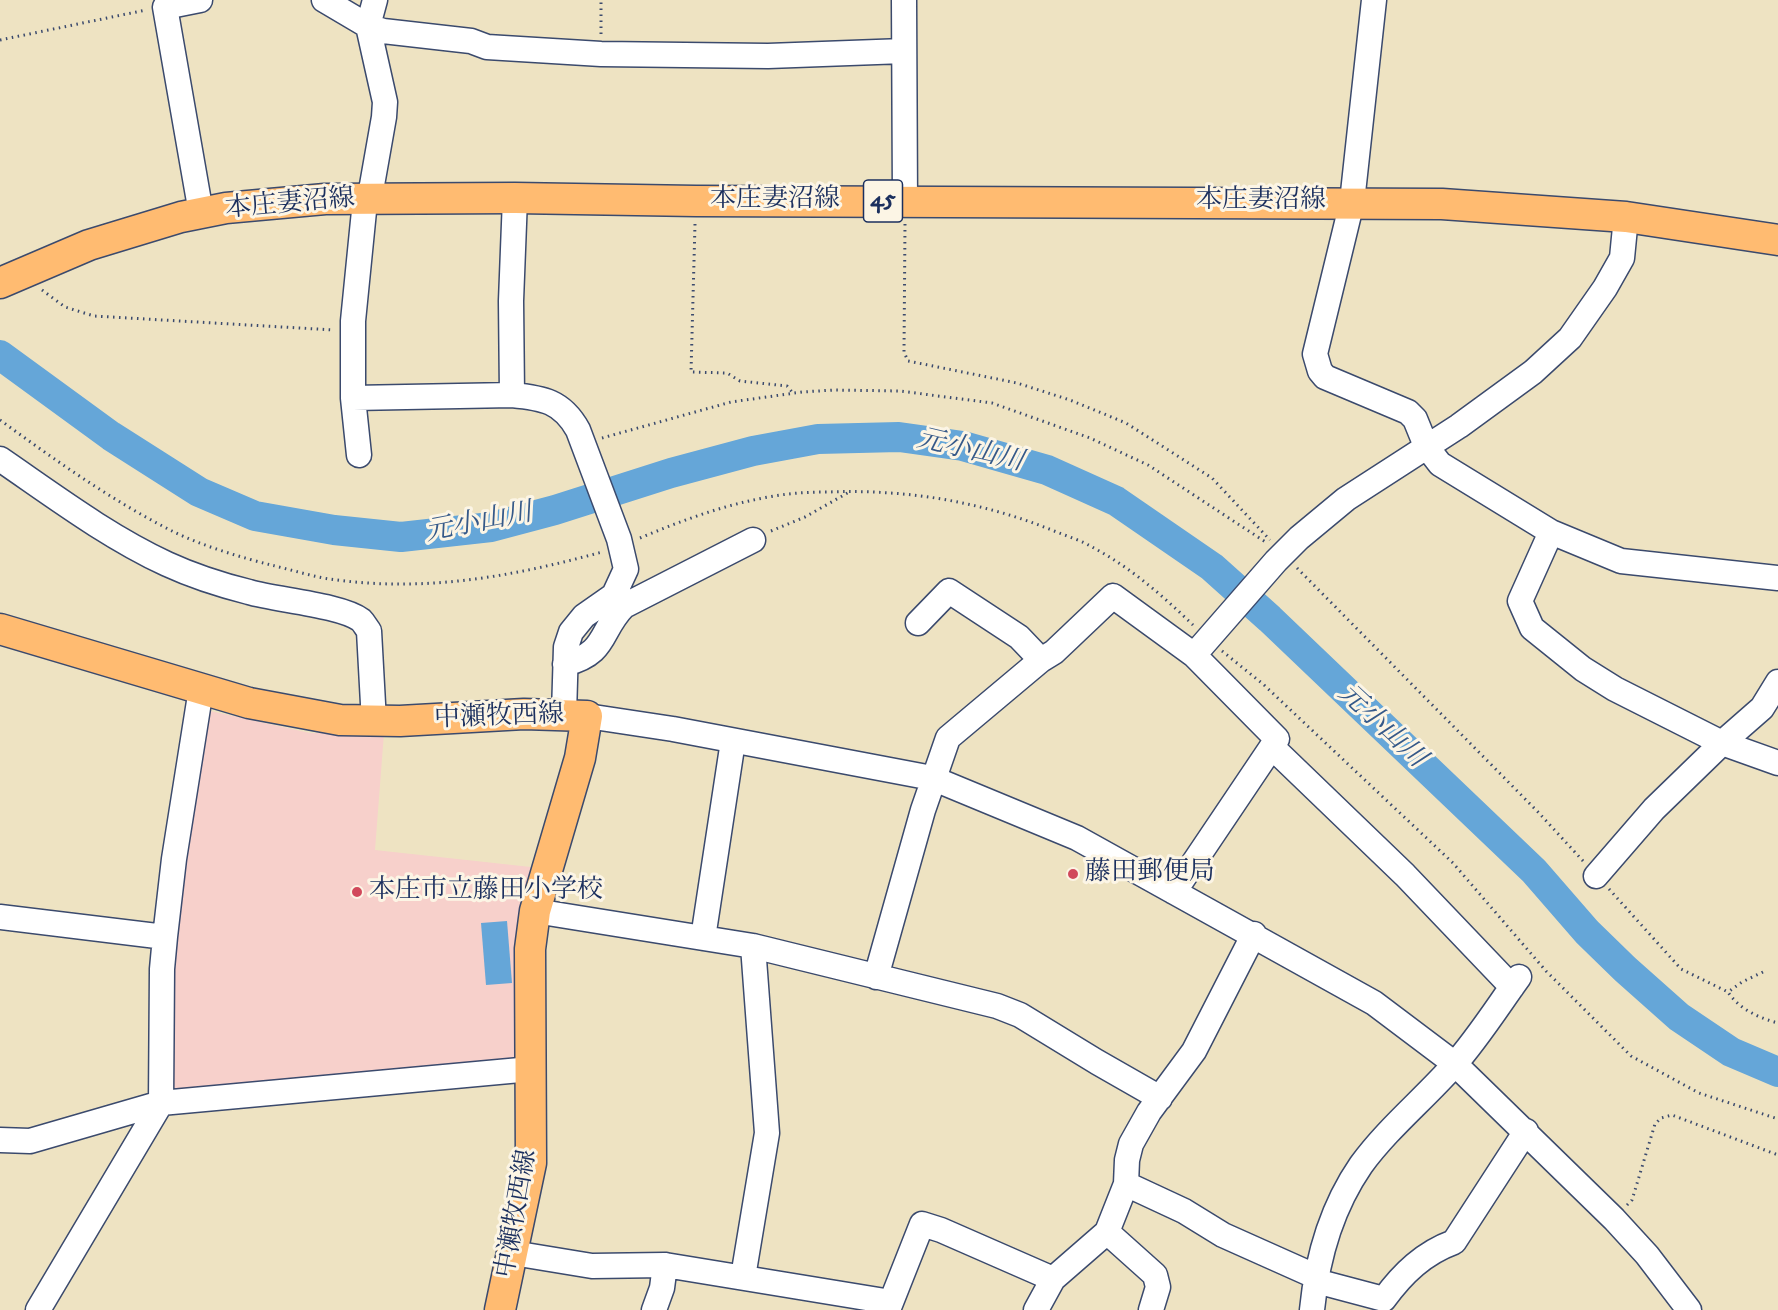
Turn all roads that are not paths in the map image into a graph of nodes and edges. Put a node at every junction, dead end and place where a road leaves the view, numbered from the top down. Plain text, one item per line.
1 (200, 0) edge
2 (324, 0) edge
3 (375, 0) edge
4 (904, 0) edge
5 (1374, 0) edge
6 (368, 26) junction
7 (904, 51) junction
8 (368, 198) junction
9 (515, 198) junction
10 (905, 201) junction
11 (1352, 202) junction
12 (201, 213) junction
13 (1626, 217) junction
14 (1778, 240) edge
15 (0, 283) edge
16 (512, 395) junction
17 (353, 398) junction
18 (1426, 446) junction
19 (359, 455) dead end
20 (0, 459) edge
21 (1551, 532) junction
22 (753, 540) road end
23 (1778, 578) edge
24 (918, 623) dead end
25 (0, 629) edge
26 (1208, 643) junction
27 (1041, 660) junction
28 (566, 664) junction
29 (1778, 682) edge
30 (201, 689) junction
31 (575, 715) junction
32 (374, 722) junction
33 (733, 741) junction
34 (1722, 743) junction
35 (1272, 747) junction
36 (1778, 763) edge
37 (932, 778) junction
38 (1596, 876) road end
39 (1174, 892) junction
40 (535, 911) junction
41 (0, 917) edge
42 (1254, 934) junction
43 (165, 937) junction
44 (703, 938) junction
45 (753, 946) junction
46 (876, 977) junction
47 (1455, 1064) junction
48 (531, 1069) junction
49 (1160, 1098) junction
50 (161, 1103) junction
51 (1526, 1131) junction
52 (0, 1140) edge
53 (1126, 1184) junction
54 (1107, 1232) junction
55 (513, 1253) junction
56 (665, 1265) junction
57 (743, 1277) junction
58 (1053, 1279) junction
59 (1316, 1279) junction
60 (1384, 1304) edge
61 (889, 1306) edge
62 (38, 1310) edge
63 (500, 1310) edge
64 (654, 1310) edge
65 (1036, 1310) edge
66 (1151, 1310) edge
67 (1312, 1310) edge
68 (1689, 1310) edge

1 - 12 street
2 - 6 street
3 - 6 street
4 - 7 street
5 - 11 street
6 - 7 street
6 - 8 street
7 - 10 street
8 - 9 main road, 本庄妻沼線 / 45
8 - 12 main road, 本庄妻沼線 / 45
8 - 17 street
9 - 10 main road, 本庄妻沼線 / 45
9 - 16 street
10 - 11 main road, 本庄妻沼線 / 45
11 - 13 main road, 本庄妻沼線 / 45
11 - 18 street
12 - 15 main road, 本庄妻沼線 / 45
13 - 14 main road, 本庄妻沼線 / 45
13 - 18 street
16 - 17 street
16 - 28 street
17 - 19 street
18 - 21 street
18 - 26 street
20 - 32 street
21 - 23 street
21 - 34 street
22 - 28 street
24 - 27 street
25 - 30 main road, 中瀬牧西線
26 - 27 street
26 - 35 street
27 - 37 street
28 - 31 street
29 - 34 street
30 - 32 main road, 中瀬牧西線
30 - 43 street
31 - 32 main road, 中瀬牧西線
31 - 33 street
31 - 40 main road, 中瀬牧西線
33 - 37 street
33 - 44 street
34 - 36 street
34 - 38 street
35 - 39 street
35 - 47 street
37 - 39 street
37 - 46 street
39 - 42 street
40 - 44 street
40 - 48 main road, 中瀬牧西線
41 - 43 street
42 - 47 street
42 - 49 street
43 - 50 street
44 - 45 street
45 - 46 street
45 - 57 street
46 - 49 street
47 - 51 street
47 - 59 street
48 - 50 street
48 - 55 main road, 中瀬牧西線
49 - 53 street
50 - 52 street
50 - 62 street
51 - 60 street
51 - 68 street
53 - 54 street
53 - 59 street
54 - 58 street
54 - 66 street
55 - 56 street
55 - 63 main road, 中瀬牧西線
56 - 57 street
56 - 64 street
57 - 61 street
58 - 61 street
58 - 65 street
59 - 60 street
59 - 67 street

